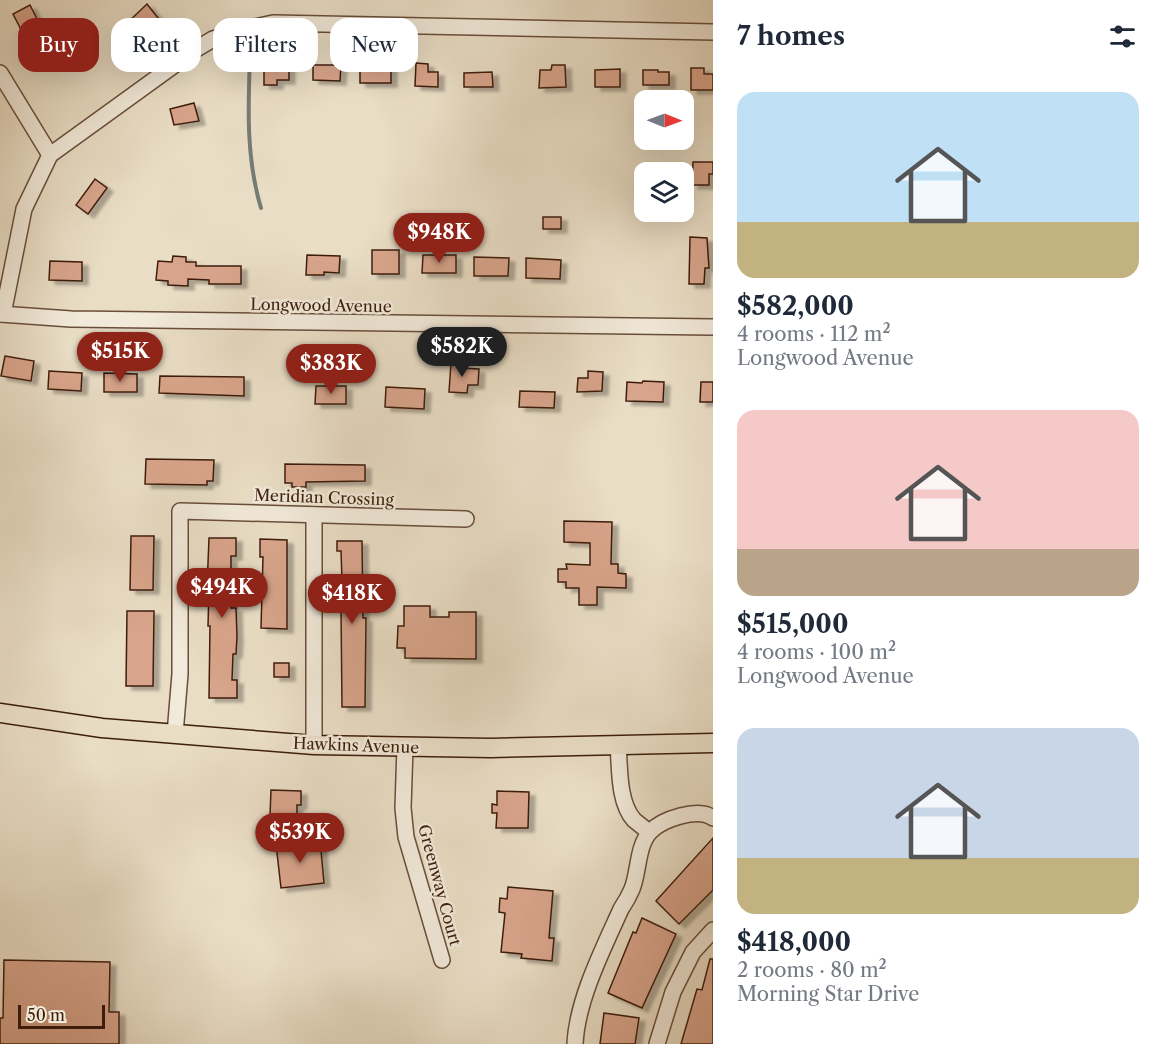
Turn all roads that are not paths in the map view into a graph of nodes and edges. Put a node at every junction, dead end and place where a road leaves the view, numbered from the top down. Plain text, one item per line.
1 (713, 33) edge
2 (0, 74) edge
3 (50, 154) junction
4 (2, 314) edge
5 (713, 327) edge
6 (314, 515) junction
7 (466, 519) dead end
8 (0, 713) edge
9 (175, 734) junction
10 (713, 743) edge
11 (314, 745) junction
12 (618, 745) junction
13 (405, 747) junction
14 (713, 818) edge
15 (649, 832) junction
16 (713, 930) edge
17 (442, 960) dead end
18 (575, 1044) edge
19 (657, 1044) edge

1 - 3 street
2 - 3 street
3 - 4 street
4 - 5 street, Longwood Avenue
6 - 7 street, Meridian Crossing
6 - 9 street, Meridian Crossing
6 - 11 street
8 - 9 main road, Hawkins Avenue
9 - 11 main road, Hawkins Avenue
10 - 12 main road, Hawkins Avenue
11 - 13 main road, Hawkins Avenue
12 - 13 main road, Hawkins Avenue
12 - 15 street
13 - 17 street, Greenway Court
14 - 15 street
15 - 18 street
16 - 19 street

